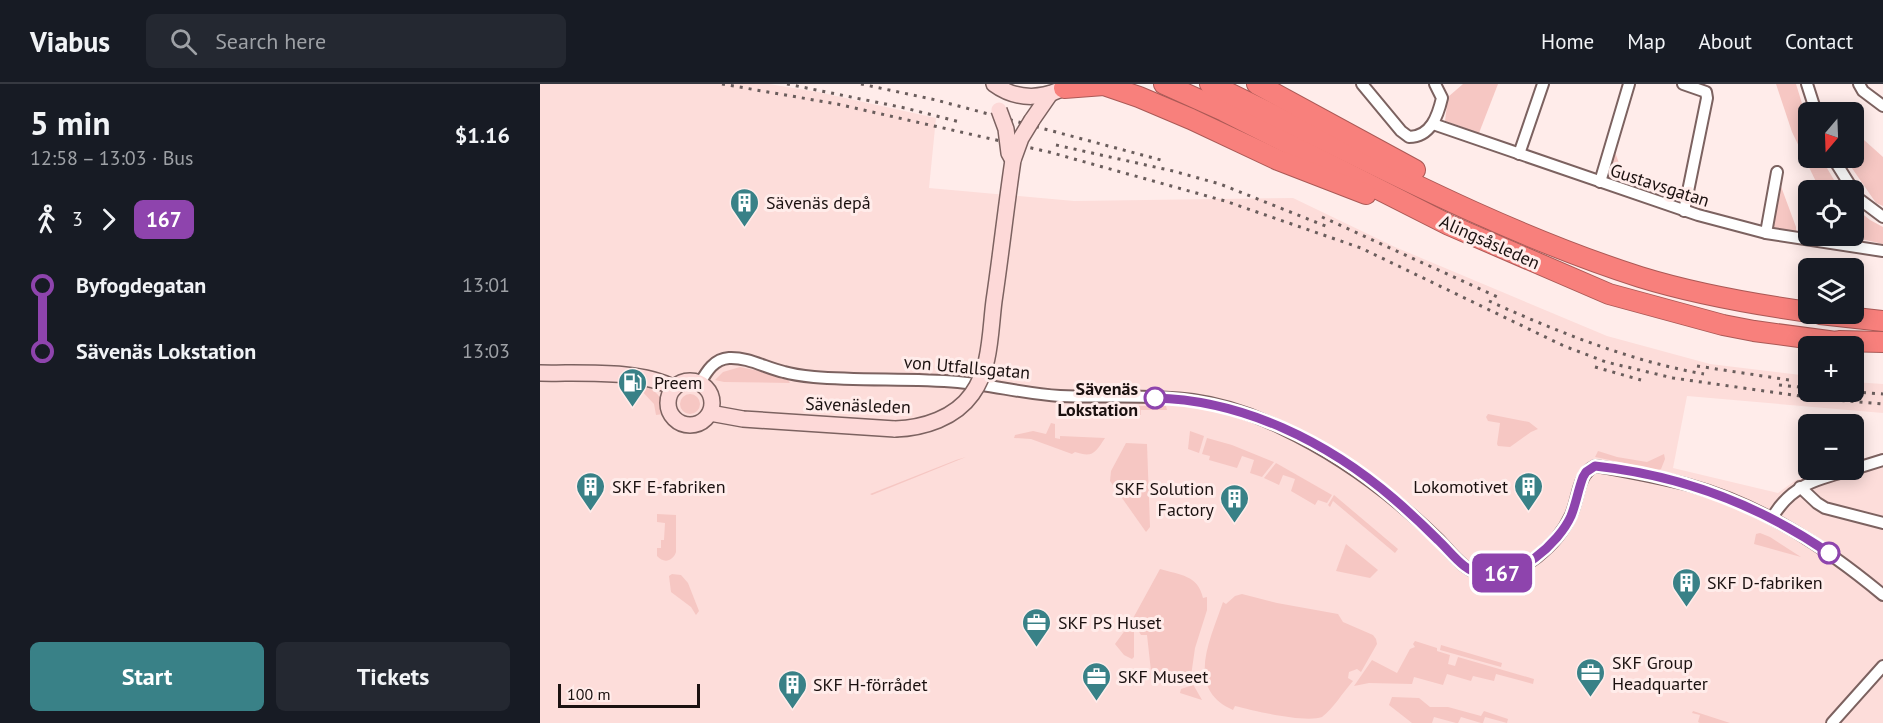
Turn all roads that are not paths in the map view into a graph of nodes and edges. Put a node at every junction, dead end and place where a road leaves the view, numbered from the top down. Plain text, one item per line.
1 (989, 84) edge
2 (994, 84) edge
3 (1164, 84) edge
4 (1210, 84) edge
5 (1257, 84) edge
6 (1362, 84) edge
7 (1435, 84) edge
8 (1543, 84) edge
9 (1629, 84) edge
10 (1683, 84) edge
11 (1807, 84) edge
12 (1859, 84) edge
13 (1061, 89) edge
14 (1813, 102) edge
15 (1883, 106) edge
16 (1433, 124) junction
17 (1519, 154) junction
18 (1012, 160) junction
19 (1777, 172) dead end
20 (1600, 182) junction
21 (1864, 203) edge
22 (1684, 211) junction
23 (1883, 218) edge
24 (1501, 224) junction
25 (1449, 225) junction
26 (1766, 233) junction
27 (1883, 251) edge
28 (1798, 310) edge
29 (1864, 319) edge
30 (1883, 320) edge
31 (1798, 338) edge
32 (1883, 342) edge
33 (1864, 344) edge
34 (1864, 348) edge
35 (1883, 352) edge
36 (540, 373) edge
37 (700, 383) junction
38 (674, 388) junction
39 (710, 413) junction
40 (1883, 460) edge
41 (1864, 466) edge
42 (1812, 480) edge
43 (1800, 487) junction
44 (1772, 518) junction
45 (1883, 523) edge
46 (1883, 595) edge
47 (1883, 666) edge
48 (1832, 723) edge

1 - 18 street, Sävenäsleden, bridge
2 - 13 street
3 - 25 highway, Alingsåsleden
4 - 24 highway, Alingsåsleden
5 - 24 highway
6 - 16 street
7 - 16 street
8 - 17 street
9 - 20 street
10 - 22 street
11 - 14 street
12 - 15 street
13 - 18 street, Sävenäsleden, bridge
13 - 25 highway
16 - 17 street, Gustavsgatan
17 - 20 street, Gustavsgatan
18 - 39 street, Sävenäsleden, bridge
19 - 26 street
20 - 22 street, Gustavsgatan
21 - 23 street
22 - 26 street, Gustavsgatan
24 - 28 highway, Alingsåsleden
25 - 31 highway, Alingsåsleden
26 - 27 street, Gustavsgatan
29 - 30 highway
32 - 33 highway
34 - 35 highway
36 - 38 street
37 - 38 street
37 - 39 street
37 - 44 street, von Utfallsgatan
38 - 39 street
40 - 41 street
42 - 43 street
43 - 44 street
43 - 45 street
44 - 46 street
47 - 48 street

